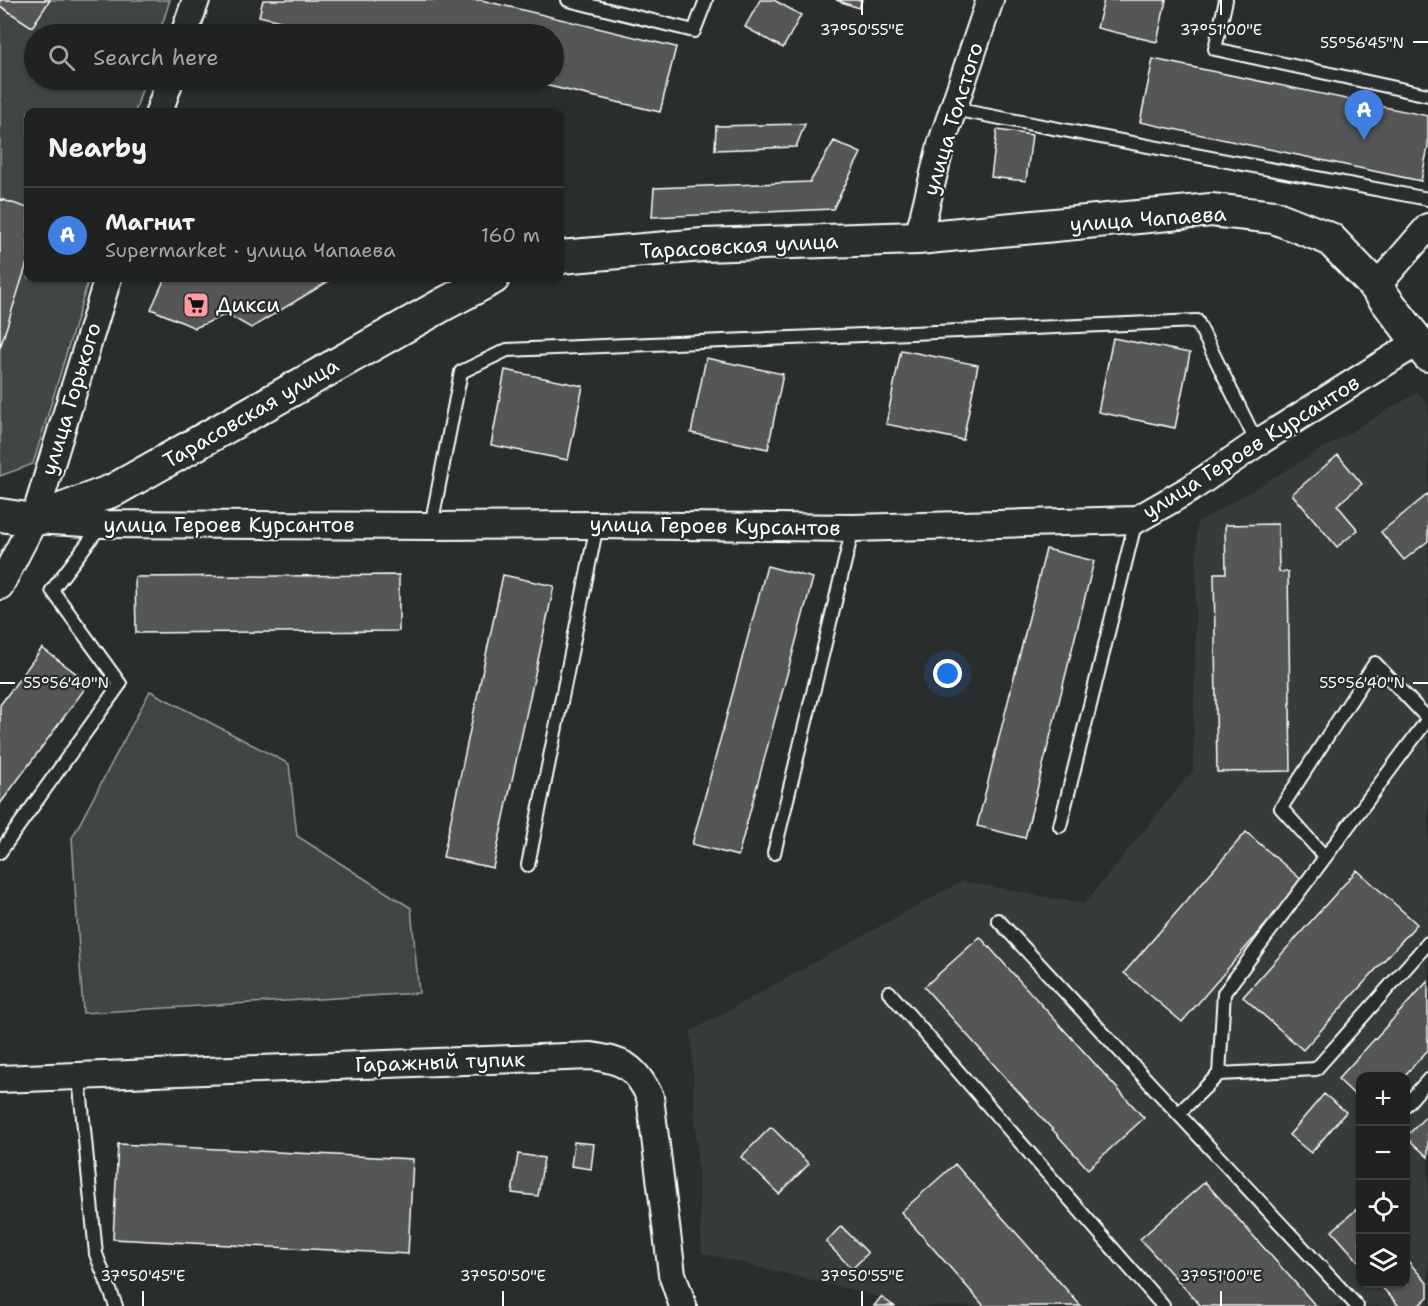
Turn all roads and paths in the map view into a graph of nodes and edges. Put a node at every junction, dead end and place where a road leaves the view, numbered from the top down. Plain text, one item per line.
1 (196, 0) edge
2 (568, 0) edge
3 (706, 0) edge
4 (990, 0) edge
5 (1226, 0) edge
6 (188, 24) edge
7 (167, 90) edge
8 (1428, 95) edge
9 (160, 108) edge
10 (953, 109) junction
11 (1428, 199) edge
12 (1428, 227) edge
13 (918, 238) junction
14 (564, 257) edge
15 (107, 282) edge
16 (485, 282) edge
17 (1376, 287) junction
18 (1423, 348) edge
19 (1257, 443) junction
20 (0, 515) edge
21 (34, 520) junction
22 (1136, 520) junction
23 (102, 524) junction
24 (597, 525) junction
25 (431, 526) junction
26 (854, 528) junction
27 (0, 586) edge
28 (1428, 719) edge
29 (1060, 826) dead end
30 (0, 852) edge
31 (774, 853) dead end
32 (1325, 857) junction
33 (528, 865) dead end
34 (998, 920) dead end
35 (1428, 943) edge
36 (889, 992) dead end
37 (1219, 1074) junction
38 (79, 1077) junction
39 (0, 1079) edge
40 (1428, 1080) edge
41 (1410, 1100) edge
42 (1178, 1114) junction
43 (116, 1306) edge
44 (683, 1306) edge
45 (1163, 1306) edge
46 (1357, 1306) edge

1 - 6 street
2 - 3 lane
4 - 10 street, улица Толстого
5 - 8 lane
7 - 9 street
10 - 11 lane
10 - 13 street, улица Толстого
12 - 17 street
13 - 14 street, Тарасовская улица
13 - 17 street, улица Чапаева
15 - 21 street, улица Горького
16 - 21 street, Тарасовская улица
17 - 18 street, улица Чапаева
18 - 19 street, улица Героев Курсантов
19 - 22 street, улица Героев Курсантов
19 - 25 lane
20 - 21 street, Тарасовская улица
21 - 23 street, улица Героев Курсантов
21 - 27 street
22 - 26 street, улица Героев Курсантов
22 - 29 lane
23 - 25 street, улица Героев Курсантов
23 - 30 lane
24 - 25 street, улица Героев Курсантов
24 - 26 street, улица Героев Курсантов
24 - 33 lane
26 - 31 lane
28 - 32 lane
28 - 32 lane
32 - 37 lane
34 - 42 lane
35 - 37 lane
36 - 45 lane
37 - 42 lane
38 - 39 street, Гаражный тупик
38 - 43 lane
38 - 44 street, Гаражный тупик
40 - 41 lane
42 - 46 lane

